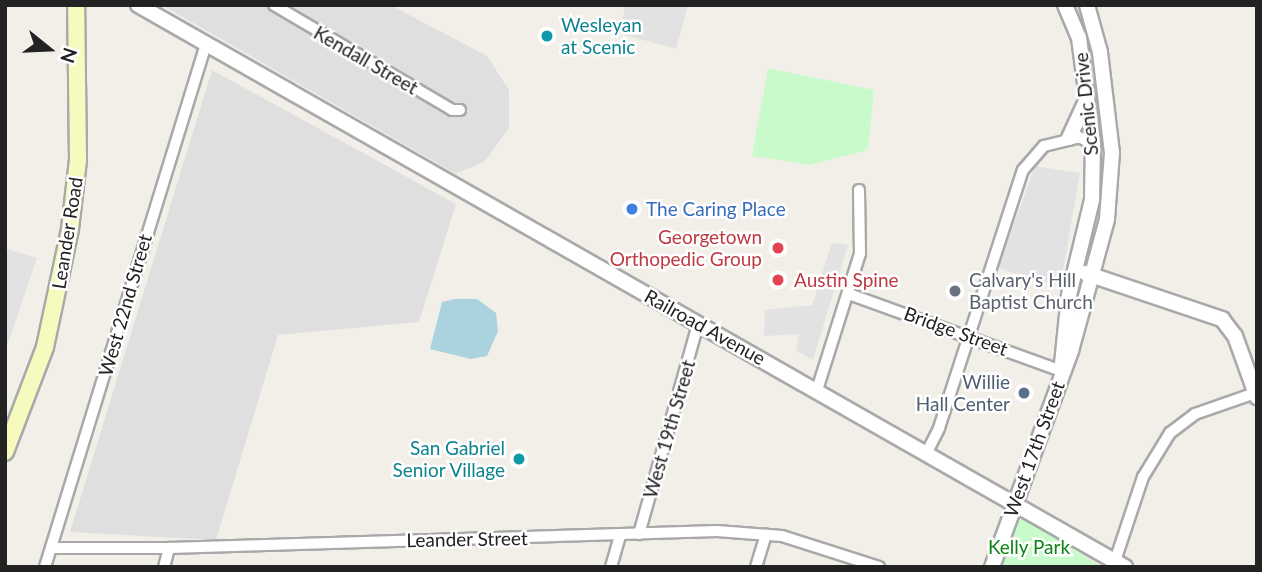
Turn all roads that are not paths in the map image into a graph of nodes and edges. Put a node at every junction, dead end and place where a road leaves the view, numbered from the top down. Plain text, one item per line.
1 (76, 5) edge
2 (138, 5) edge
3 (274, 5) edge
4 (1065, 5) edge
5 (1087, 5) edge
6 (206, 44) junction
7 (1087, 93) junction
8 (460, 110) dead end
9 (1069, 138) junction
10 (1093, 144) junction
11 (859, 190) dead end
12 (1077, 270) junction
13 (1093, 275) junction
14 (849, 294) junction
15 (698, 324) junction
16 (968, 334) junction
17 (1062, 370) junction
18 (817, 390) junction
19 (1256, 395) edge
20 (5, 452) edge
21 (928, 452) junction
22 (1016, 503) junction
23 (639, 534) junction
24 (766, 534) junction
25 (620, 535) junction
26 (51, 548) junction
27 (169, 548) junction
28 (1120, 564) edge
29 (45, 567) edge
30 (164, 567) edge
31 (611, 567) edge
32 (757, 567) edge
33 (878, 567) edge
34 (992, 567) edge

1 - 20 main road, Leander Road
2 - 6 street, Railroad Avenue
3 - 8 street, Kendall Street
4 - 7 street, Scenic Drive
5 - 13 street, Scenic Drive
6 - 15 street, Railroad Avenue
6 - 26 street, West 22nd Street
7 - 9 street
7 - 10 street, Scenic Drive
9 - 10 street
9 - 16 street
10 - 12 street, Scenic Drive
11 - 14 street
12 - 13 street
12 - 17 street, West 17th Street
13 - 17 street, West 17th Street
13 - 19 street
14 - 16 street, Bridge Street
14 - 18 street
15 - 18 street, Railroad Avenue
15 - 23 street, West 19th Street
16 - 17 street, Bridge Street
16 - 21 street
17 - 22 street, West 17th Street
18 - 21 street, Railroad Avenue
19 - 28 street
21 - 22 street, Railroad Avenue
22 - 28 street, Railroad Avenue
22 - 34 street, West 17th Street
23 - 24 street, Leander Street
23 - 25 street, Leander Street
24 - 32 street
24 - 33 street, Leander Street
25 - 27 street, Leander Street
25 - 31 street
26 - 27 street, Leander Street
26 - 29 street, West 22nd Street
27 - 30 street

